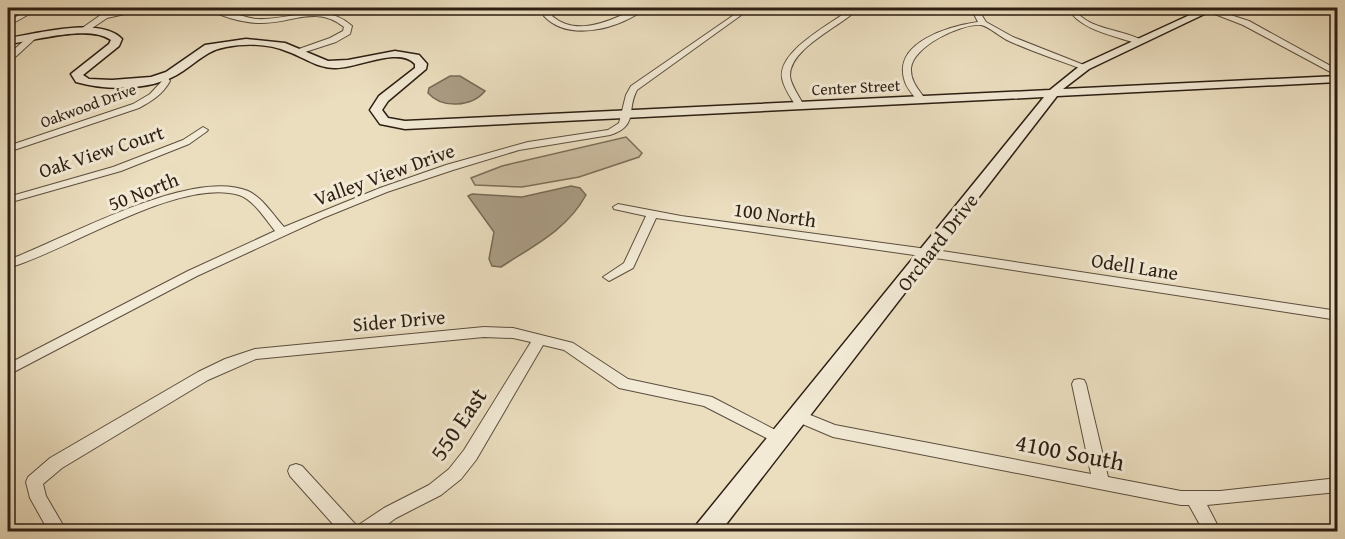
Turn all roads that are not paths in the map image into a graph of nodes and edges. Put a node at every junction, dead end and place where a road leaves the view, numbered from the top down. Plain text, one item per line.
1 (37, 8) edge
2 (148, 8) edge
3 (209, 8) edge
4 (553, 8) edge
5 (643, 8) edge
6 (748, 8) edge
7 (856, 8) edge
8 (974, 8) edge
9 (1070, 8) edge
10 (1210, 9) edge
11 (306, 11) edge
12 (983, 23) junction
13 (8, 24) edge
14 (82, 31) junction
15 (32, 39) junction
16 (8, 41) edge
17 (1141, 42) junction
18 (299, 52) junction
19 (8, 59) edge
20 (1085, 67) junction
21 (1338, 74) edge
22 (163, 77) junction
23 (1338, 79) edge
24 (1052, 94) junction
25 (1016, 96) junction
26 (922, 100) junction
27 (800, 106) junction
28 (1043, 107) junction
29 (627, 115) junction
30 (203, 130) dead end
31 (8, 149) edge
32 (8, 200) edge
33 (618, 207) dead end
34 (652, 214) junction
35 (282, 232) junction
36 (927, 254) junction
37 (8, 264) edge
38 (609, 277) dead end
39 (1338, 316) edge
40 (540, 339) junction
41 (8, 370) edge
42 (1079, 384) dead end
43 (798, 416) junction
44 (780, 438) junction
45 (296, 471) dead end
46 (1101, 482) junction
47 (1338, 485) edge
48 (1194, 498) junction
49 (58, 531) edge
50 (351, 531) edge
51 (362, 531) edge
52 (705, 531) edge
53 (1213, 531) edge

1 - 13 street
2 - 14 street
3 - 11 street
4 - 5 street
6 - 29 street
7 - 27 street
8 - 12 street
9 - 17 street
10 - 17 street, Orchard Drive
10 - 21 street
11 - 18 street
12 - 20 street
12 - 26 street
14 - 15 street
14 - 22 street
15 - 16 street
15 - 19 street
17 - 20 street, Orchard Drive
18 - 22 street
18 - 29 street, Center Street
20 - 24 street, Orchard Drive
22 - 31 street, Oakwood Drive
23 - 24 street, Center Street
24 - 25 street, Center Street
24 - 28 street, Orchard Drive
25 - 26 street, Center Street
25 - 28 street
26 - 27 street, Center Street
27 - 29 street, Center Street
28 - 36 street, Orchard Drive
29 - 35 street, Valley View Drive
30 - 32 street, Oak View Court
33 - 34 street, 100 North
34 - 36 street, 100 North
34 - 38 street
35 - 37 street, 50 North
35 - 41 street, Valley View Drive
36 - 39 street, Odell Lane
36 - 43 street, Orchard Drive
40 - 44 street, Sider Drive
40 - 49 street, Sider Drive
40 - 51 street, 550 East
42 - 46 street
43 - 44 street, Orchard Drive
43 - 46 street, 4100 South
44 - 52 street, Orchard Drive
45 - 50 street
46 - 48 street, 4100 South
47 - 48 street, 4100 South
48 - 53 street

